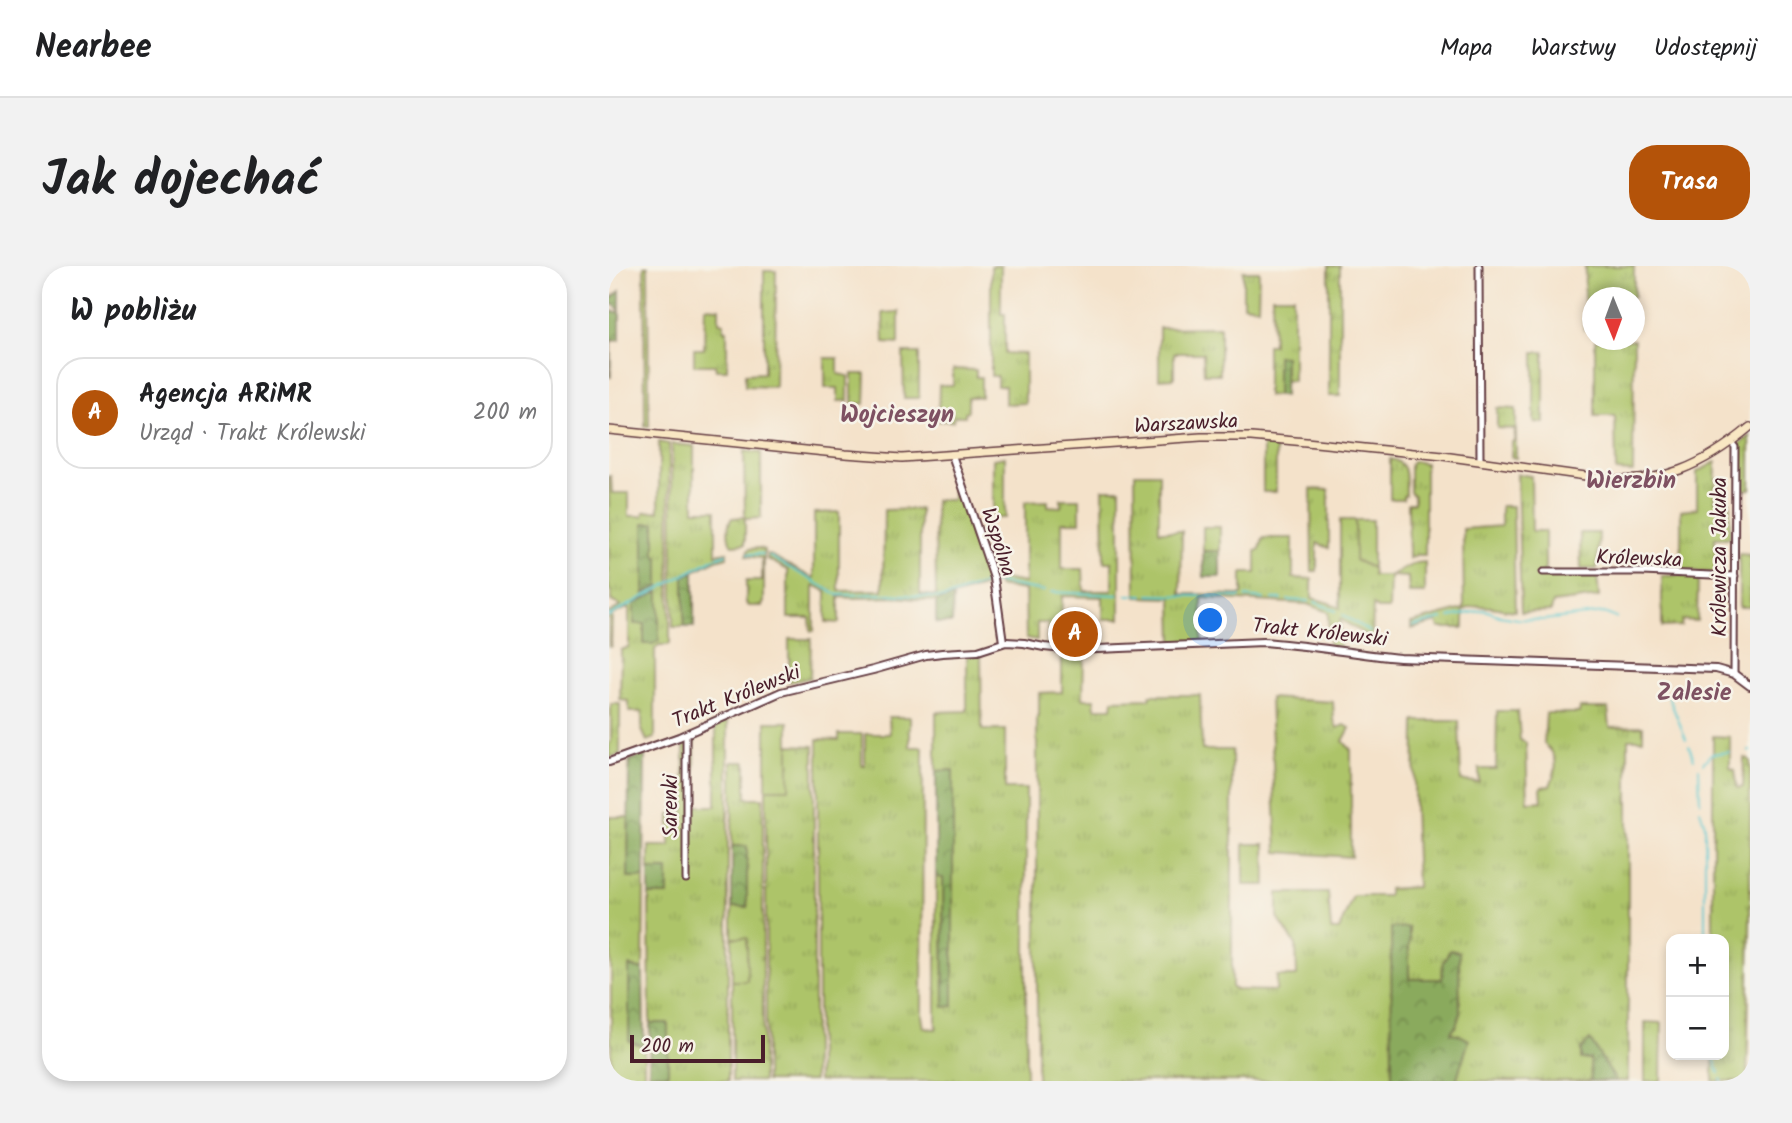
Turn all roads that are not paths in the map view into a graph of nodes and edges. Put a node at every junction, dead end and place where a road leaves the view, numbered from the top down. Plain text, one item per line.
1 (1479, 266) edge
2 (1750, 427) edge
3 (609, 430) edge
4 (1731, 443) junction
5 (952, 455) junction
6 (1480, 461) junction
7 (1543, 572) dead end
8 (1735, 576) junction
9 (1003, 642) junction
10 (1734, 674) junction
11 (1750, 686) edge
12 (686, 734) junction
13 (609, 762) edge
14 (686, 878) dead end

1 - 6 street
2 - 4 main road, Warszawska
3 - 5 main road, Warszawska
4 - 6 main road, Warszawska
4 - 8 street, Królewicza Jakuba
5 - 6 main road, Warszawska
5 - 9 street, Wspólna
7 - 8 street, Królewska
8 - 10 street, Królewicza Jakuba
9 - 10 street, Trakt Królewski
9 - 12 street, Trakt Królewski
10 - 11 street, Trakt Królewski
12 - 13 street, Trakt Królewski
12 - 14 street, Sarenki

